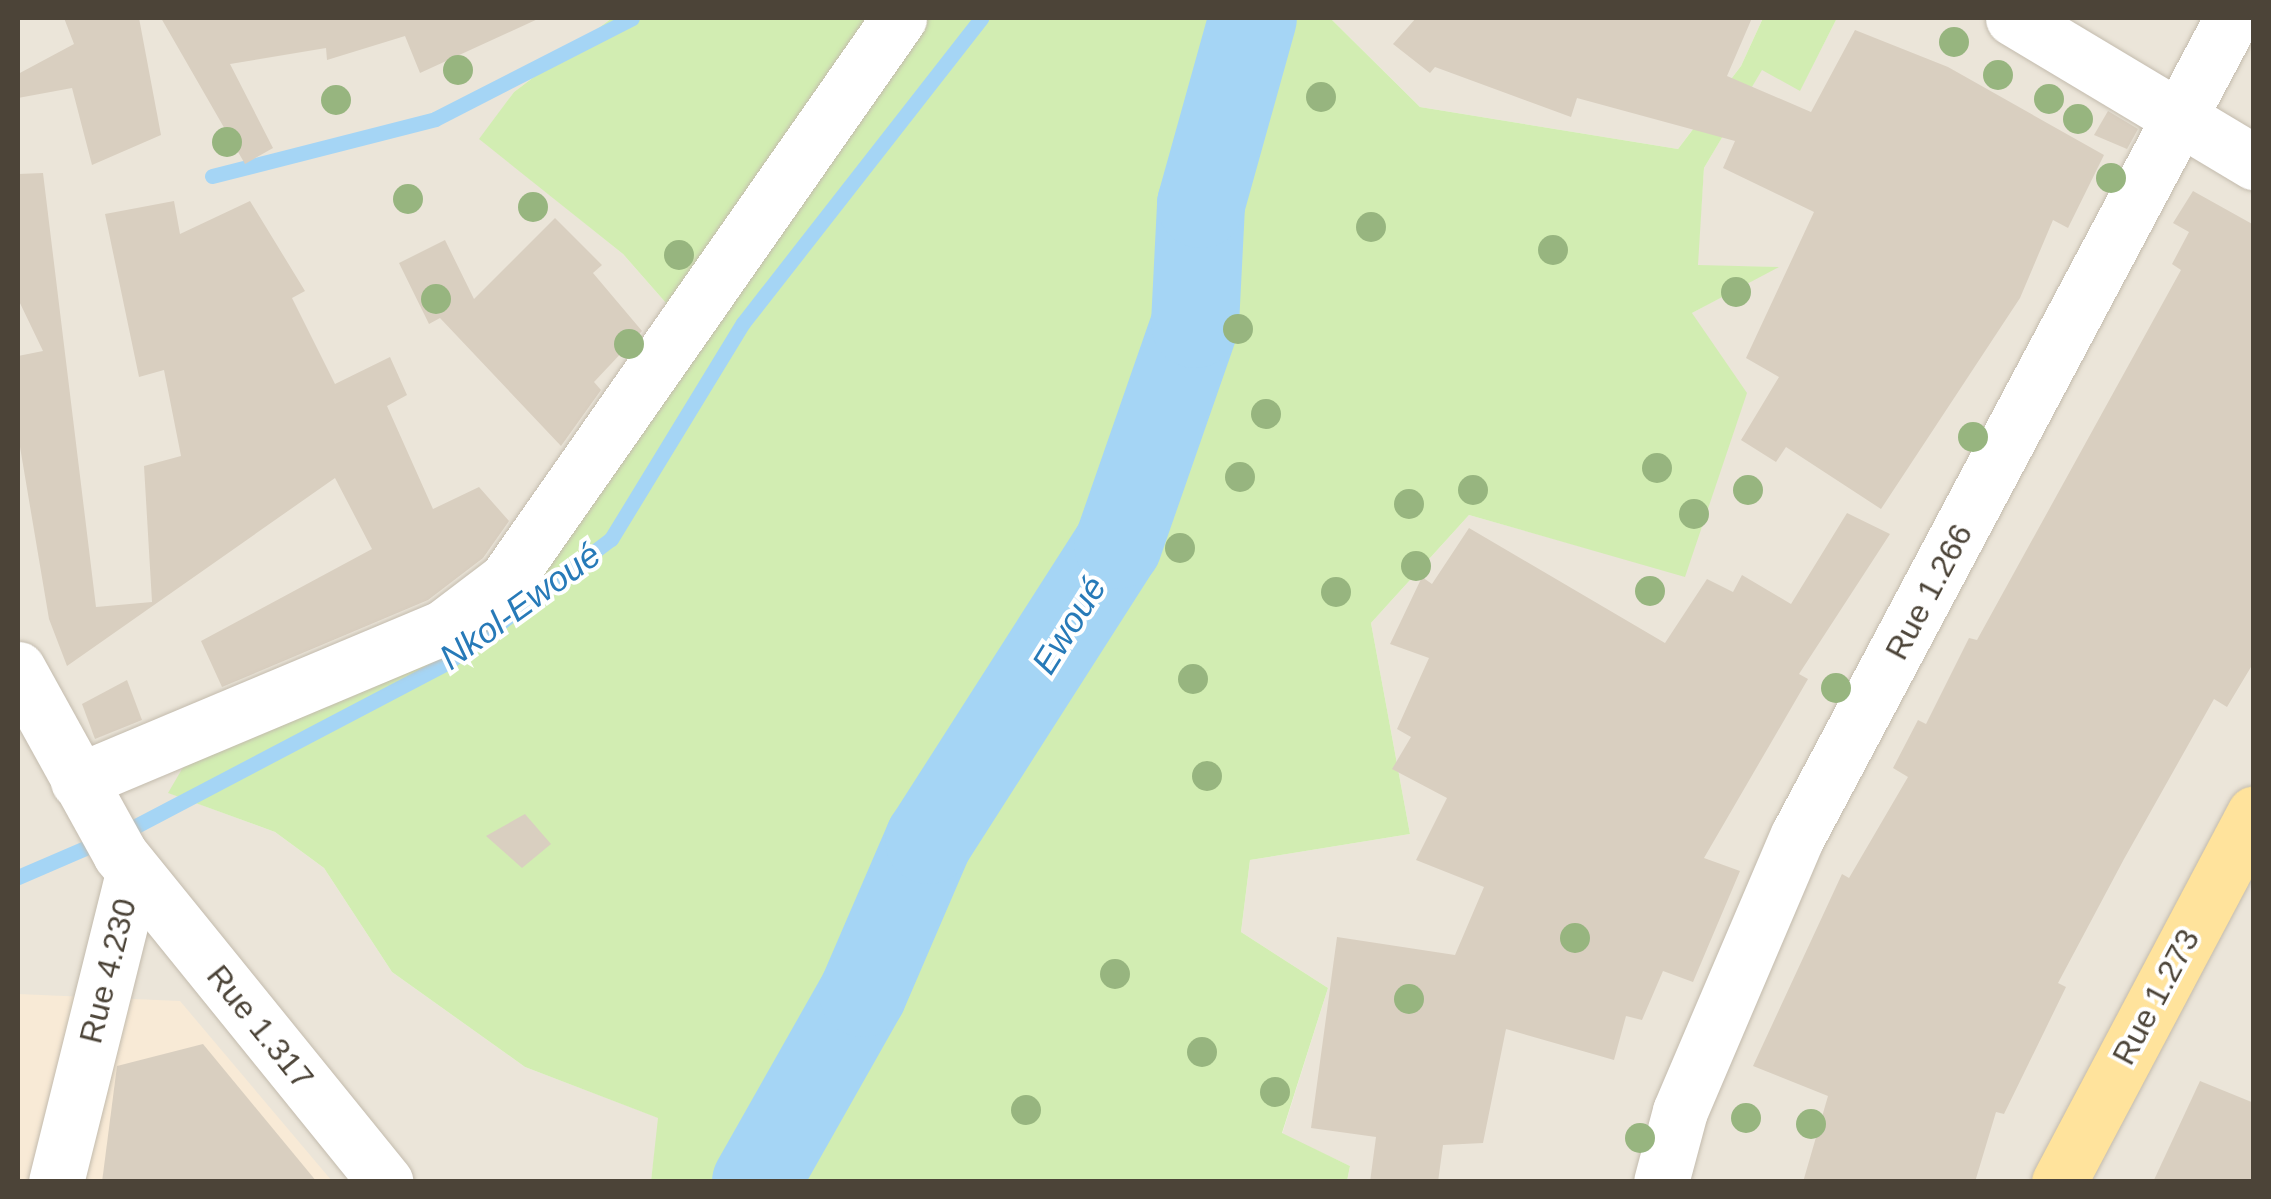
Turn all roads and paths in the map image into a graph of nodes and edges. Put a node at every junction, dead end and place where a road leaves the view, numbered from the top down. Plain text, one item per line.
1 (899, 18) edge
2 (2013, 18) edge
3 (2232, 18) edge
4 (2183, 120) junction
5 (2254, 162) edge
6 (18, 669) edge
7 (2254, 813) edge
8 (106, 830) junction
9 (56, 1182) edge
10 (386, 1182) edge
11 (1661, 1182) edge
12 (2059, 1182) edge

1 - 8 street
2 - 4 street
3 - 4 street, Rue 1.266
4 - 5 street
4 - 11 street, Rue 1.266
6 - 8 street
7 - 12 main road, Rue 1.273
8 - 9 street, Rue 4.230
8 - 10 street, Rue 1.317

